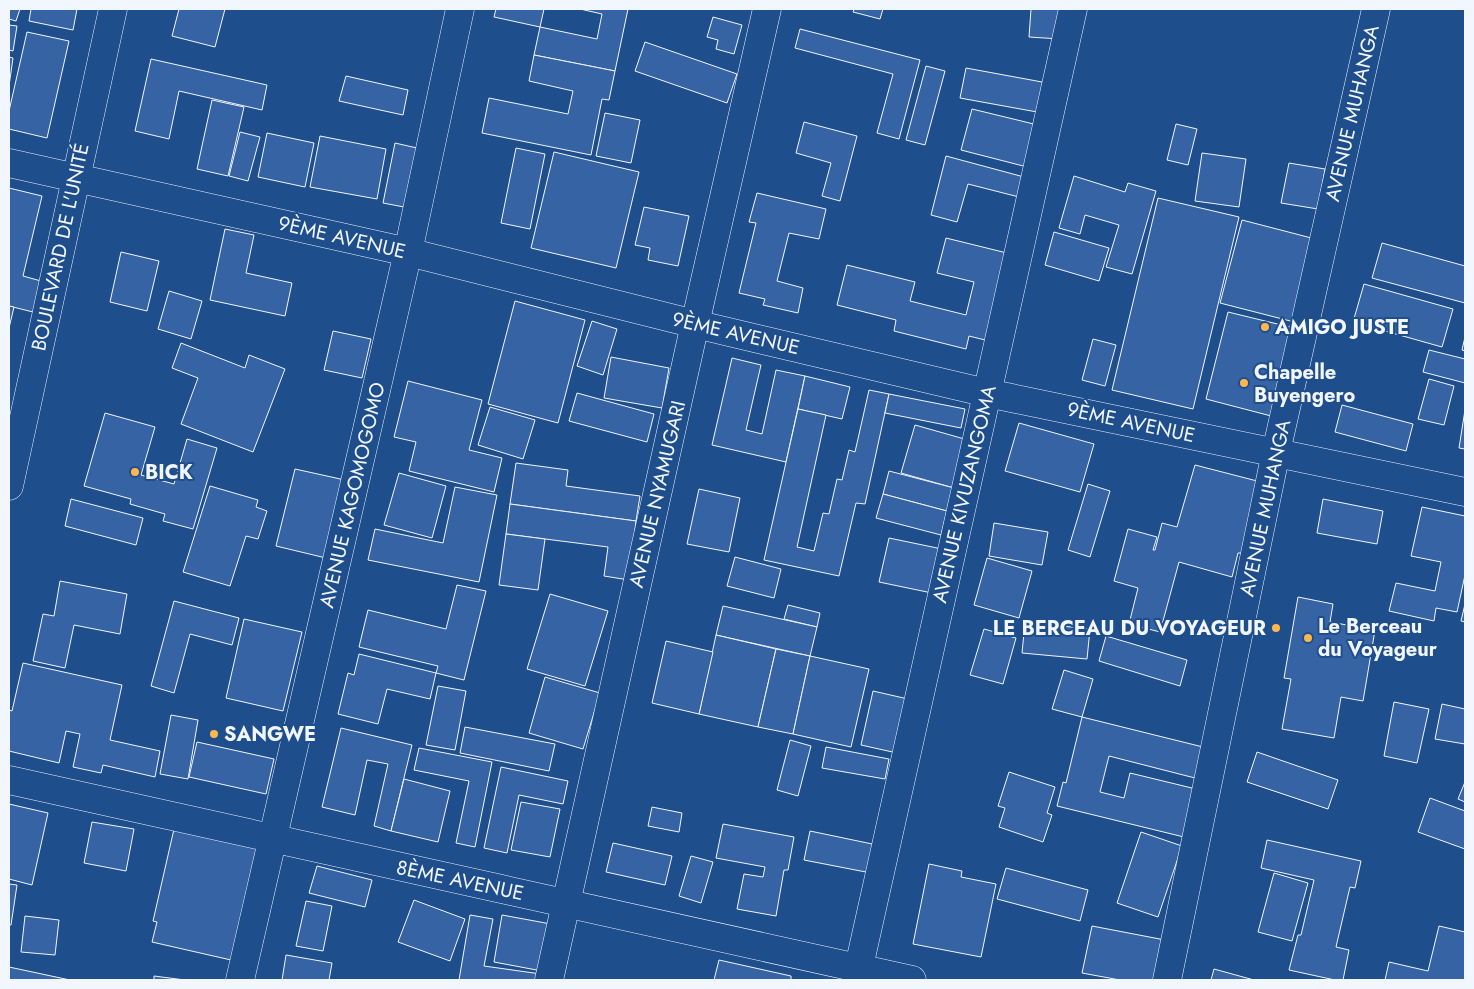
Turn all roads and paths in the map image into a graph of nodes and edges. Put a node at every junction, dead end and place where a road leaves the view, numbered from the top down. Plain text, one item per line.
1 (113, 9) edge
2 (460, 9) edge
3 (767, 9) edge
4 (1073, 9) edge
5 (1376, 9) edge
6 (9, 162) edge
7 (75, 178) junction
8 (408, 252) junction
9 (695, 324) junction
10 (987, 392) junction
11 (1276, 452) junction
12 (9, 486) edge
13 (1465, 492) edge
14 (9, 780) edge
15 (273, 840) junction
16 (565, 903) junction
17 (857, 975) edge
18 (240, 980) edge
19 (548, 980) edge
20 (912, 980) edge
21 (1167, 980) edge

1 - 7 street, BOULEVARD DE L'UNITÉ
2 - 8 street, AVENUE KAGOMOGOMO
3 - 9 street, AVENUE NYAMUGARI
4 - 10 street, AVENUE KIVUZANGOMA
5 - 11 street, AVENUE MUHANGA
6 - 7 street, 9ÈME AVENUE
7 - 8 street, 9ÈME AVENUE
7 - 12 street, BOULEVARD DE L'UNITÉ
8 - 9 street, 9ÈME AVENUE
8 - 15 street, AVENUE KAGOMOGOMO
9 - 10 street, 9ÈME AVENUE
9 - 16 street, AVENUE NYAMUGARI
10 - 11 street, 9ÈME AVENUE
10 - 17 street, AVENUE KIVUZANGOMA
11 - 13 street, 9ÈME AVENUE
11 - 21 street, AVENUE MUHANGA
14 - 15 street, 8ÈME AVENUE
15 - 16 street, 8ÈME AVENUE
15 - 18 street, AVENUE KAGOMOGOMO
16 - 17 street, 8ÈME AVENUE
16 - 19 street, AVENUE NYAMUGARI
17 - 20 street, 8ÈME AVENUE

